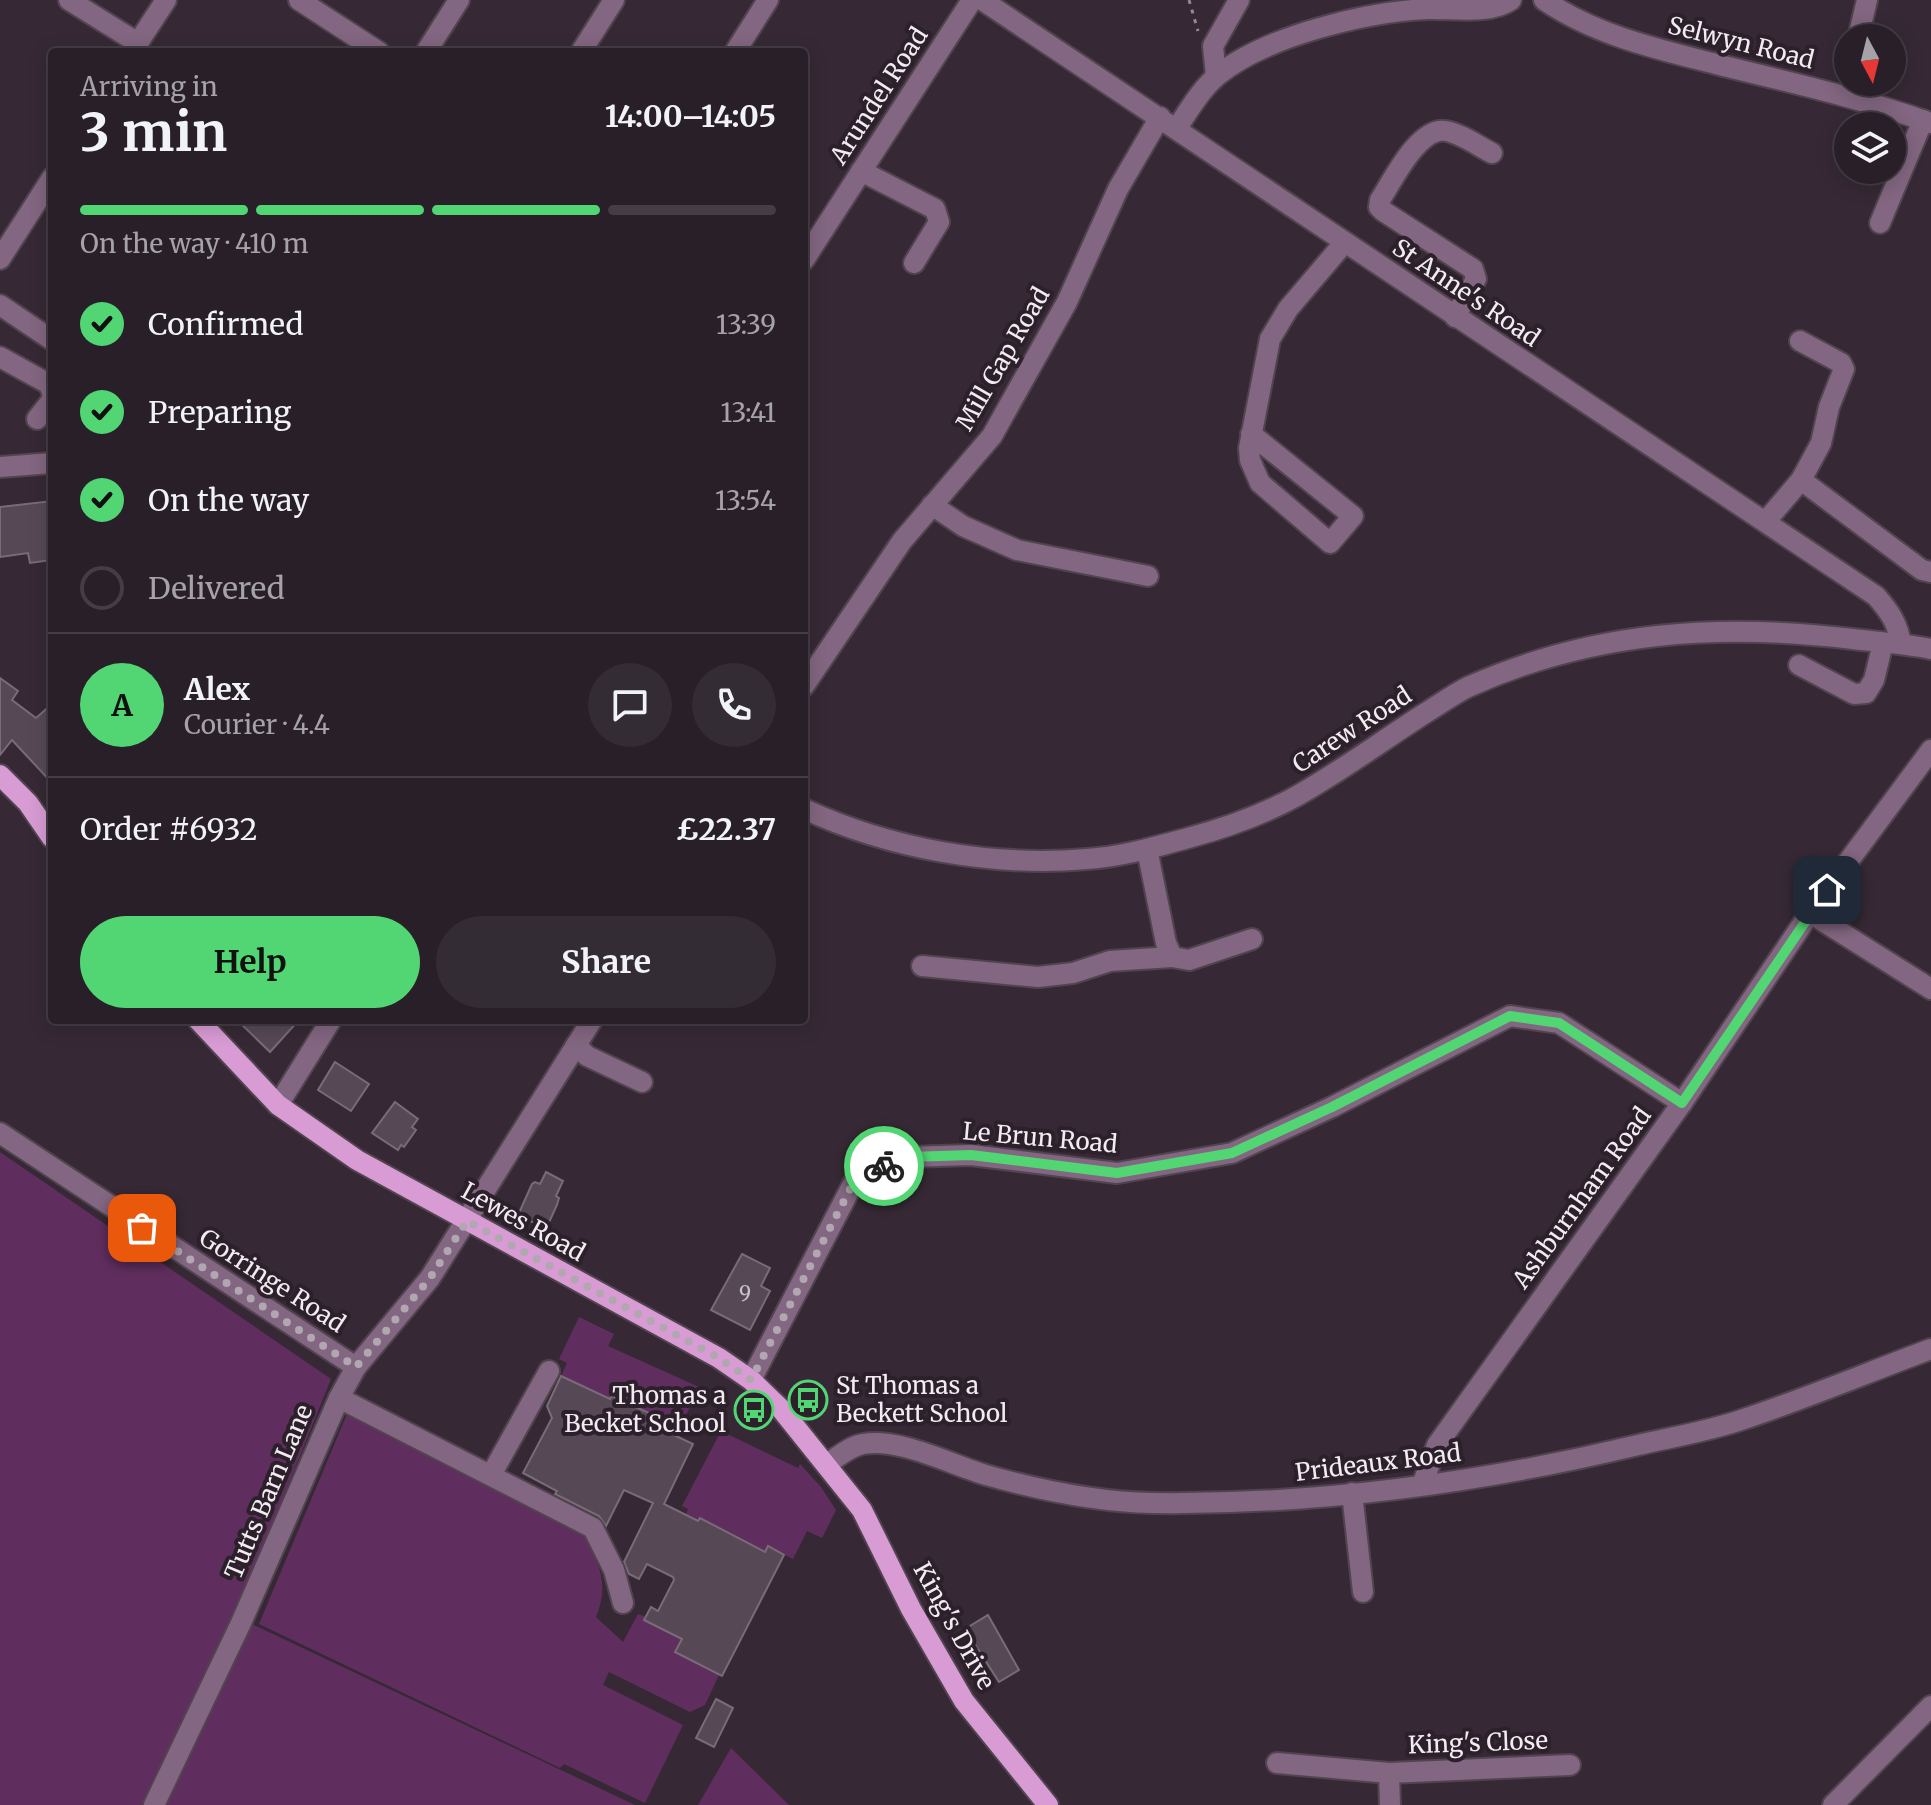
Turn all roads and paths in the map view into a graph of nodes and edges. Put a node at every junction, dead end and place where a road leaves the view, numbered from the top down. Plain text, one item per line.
1 (69, 0) edge
2 (166, 0) edge
3 (299, 0) edge
4 (459, 0) edge
5 (614, 0) edge
6 (768, 0) edge
7 (972, 0) edge
8 (982, 0) edge
9 (1239, 0) edge
10 (1511, 0) edge
11 (1544, 0) edge
12 (1867, 0) edge
13 (1861, 24) edge
14 (135, 48) edge
15 (365, 48) edge
16 (429, 48) edge
17 (584, 48) edge
18 (738, 48) edge
19 (1216, 76) junction
20 (1834, 87) edge
21 (1864, 96) edge
22 (1927, 121) edge
23 (1168, 123) junction
24 (1492, 153) dead end
25 (861, 171) junction
26 (48, 184) edge
27 (1880, 223) dead end
28 (1344, 243) junction
29 (808, 254) edge
30 (0, 259) edge
31 (914, 263) dead end
32 (0, 305) edge
33 (1455, 317) junction
34 (48, 337) edge
35 (1800, 341) dead end
36 (0, 357) edge
37 (48, 383) edge
38 (48, 405) edge
39 (37, 419) dead end
40 (1250, 441) junction
41 (48, 463) edge
42 (0, 467) edge
43 (1801, 480) junction
44 (932, 505) junction
45 (1766, 521) junction
46 (1931, 572) edge
47 (1148, 576) dead end
48 (1892, 644) junction
49 (1931, 649) edge
50 (1799, 665) dead end
51 (808, 680) edge
52 (1931, 750) edge
53 (0, 775) edge
54 (808, 811) edge
55 (48, 832) edge
56 (1147, 849) junction
57 (1810, 913) junction
58 (1252, 939) dead end
59 (1172, 957) junction
60 (922, 966) dead end
61 (1931, 989) edge
62 (202, 1024) edge
63 (329, 1024) edge
64 (589, 1024) edge
65 (576, 1045) junction
66 (642, 1082) dead end
67 (1682, 1103) junction
68 (278, 1105) junction
69 (0, 1133) edge
70 (467, 1221) junction
71 (1931, 1349) edge
72 (356, 1367) junction
73 (549, 1371) dead end
74 (751, 1380) junction
75 (339, 1398) junction
76 (827, 1464) junction
77 (491, 1475) junction
78 (1422, 1485) junction
79 (1352, 1493) junction
80 (1363, 1592) dead end
81 (623, 1603) dead end
82 (1931, 1706) edge
83 (1277, 1763) dead end
84 (1570, 1765) dead end
85 (1389, 1773) junction
86 (154, 1805) edge
87 (1048, 1805) edge
88 (1390, 1805) edge
89 (1833, 1805) edge

1 - 14 street
2 - 14 street
3 - 15 street
4 - 16 street
5 - 17 street
6 - 18 street
7 - 25 street, Arundel Road
8 - 23 street, St Anne's Road
9 - 19 street
10 - 19 street
11 - 20 street, Selwyn Road
12 - 13 street
19 - 23 street, Mill Gap Road
21 - 22 street, Selwyn Road
22 - 27 street
23 - 28 street, St Anne's Road
23 - 44 street, Mill Gap Road
24 - 33 street
25 - 29 street, Arundel Road
25 - 31 street
26 - 30 street
28 - 33 street, St Anne's Road
28 - 40 street
32 - 34 street
33 - 45 street, St Anne's Road
35 - 43 street
36 - 37 street
38 - 39 street
40 - 40 street
41 - 42 street
43 - 45 street
43 - 46 street
44 - 47 street
44 - 51 street, Mill Gap Road
45 - 48 street, St Anne's Road
48 - 49 street, Carew Road
48 - 50 street
48 - 56 street, Carew Road
52 - 57 street, Ashburnham Road
53 - 55 main road
54 - 56 street, Carew Road
56 - 59 street
57 - 61 street
57 - 67 street, Ashburnham Road
58 - 59 street
59 - 60 street
62 - 68 main road, Lewes Road
63 - 68 street
64 - 65 street
65 - 66 street
65 - 70 street
67 - 74 street, Le Brun Road
67 - 78 street, Ashburnham Road
68 - 70 main road, Lewes Road
69 - 72 street, Gorringe Road
70 - 72 street, Tutts Barn Lane
70 - 74 main road, Lewes Road
71 - 78 street, Prideaux Road
72 - 75 street, Tutts Barn Lane
73 - 77 street
74 - 76 main road, Lewes Road
75 - 77 street
75 - 86 street, Tutts Barn Lane
76 - 79 street, Prideaux Road
76 - 87 main road, King's Drive
77 - 81 street
78 - 79 street, Prideaux Road
79 - 80 street
82 - 89 street
83 - 85 street, King's Close
84 - 85 street, King's Close
85 - 88 street, King's Close

